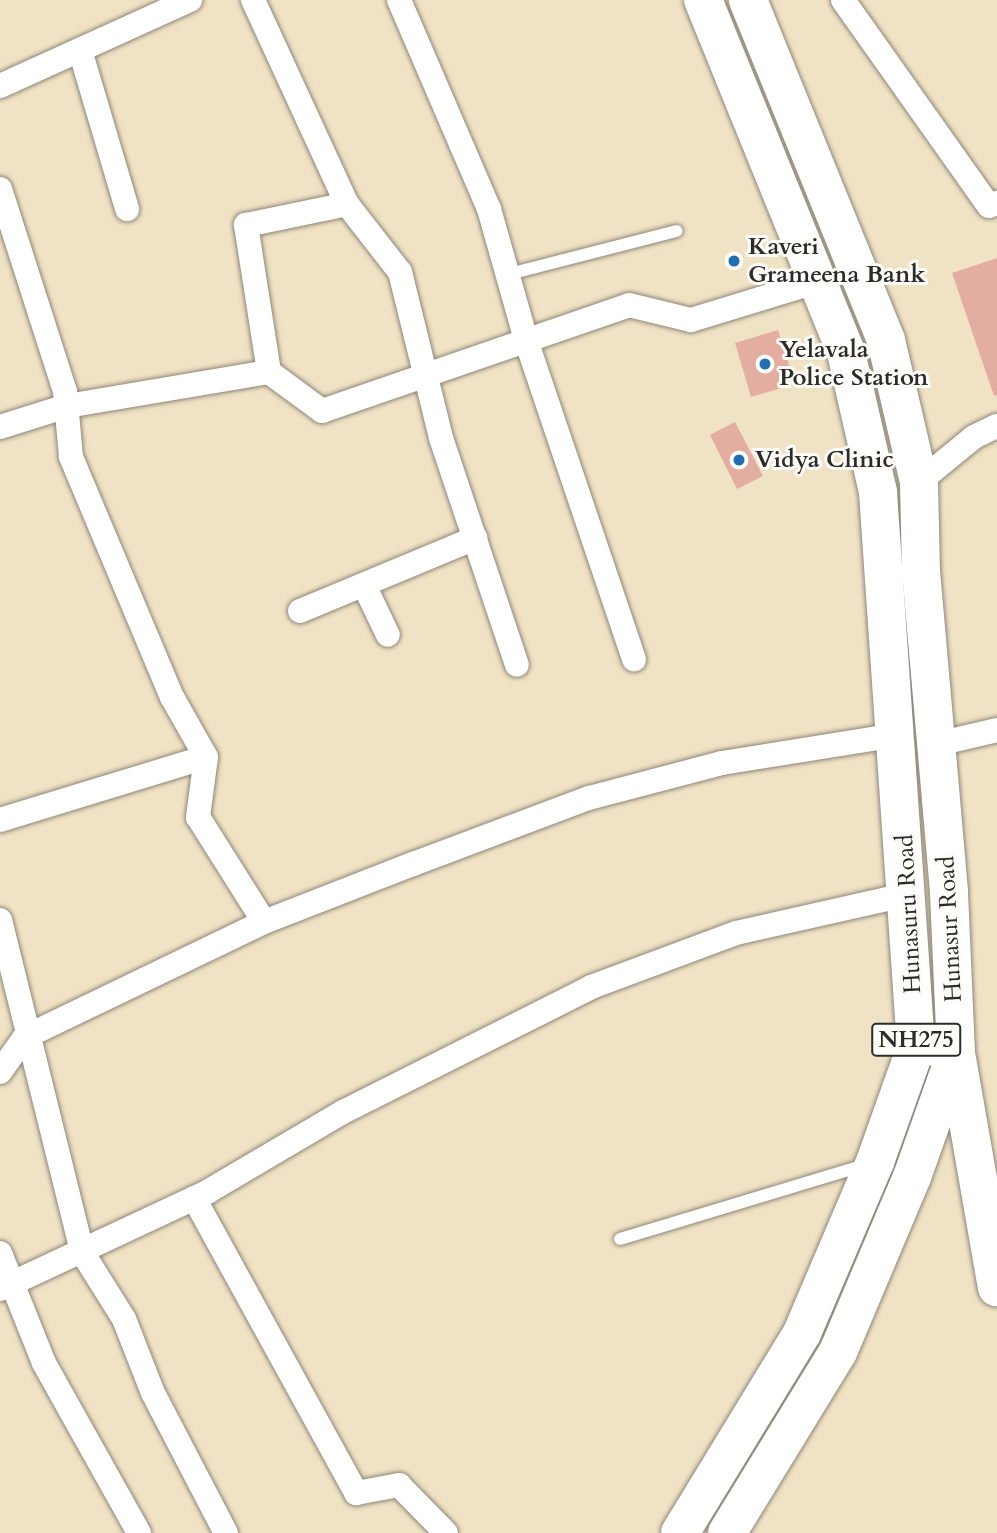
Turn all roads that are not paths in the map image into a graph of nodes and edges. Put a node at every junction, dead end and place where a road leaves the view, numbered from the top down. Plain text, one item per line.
1 (190, 0) edge
2 (253, 0) edge
3 (399, 0) edge
4 (703, 0) edge
5 (748, 0) edge
6 (843, 0) edge
7 (80, 50) junction
8 (0, 86) edge
9 (0, 190) edge
10 (347, 204) junction
11 (127, 209) dead end
12 (994, 210) edge
13 (677, 231) dead end
14 (509, 274) junction
15 (815, 282) junction
16 (886, 340) junction
17 (527, 343) junction
18 (846, 352) junction
19 (269, 372) junction
20 (423, 373) junction
21 (67, 406) junction
22 (997, 426) edge
23 (0, 427) edge
24 (919, 482) junction
25 (475, 538) junction
26 (364, 585) junction
27 (300, 611) dead end
28 (388, 635) dead end
29 (634, 659) dead end
30 (517, 664) dead end
31 (997, 730) edge
32 (896, 735) junction
33 (937, 744) junction
34 (206, 757) junction
35 (0, 820) edge
36 (909, 894) junction
37 (0, 920) edge
38 (264, 922) junction
39 (25, 1037) junction
40 (916, 1047) junction
41 (956, 1053) junction
42 (0, 1072) edge
43 (875, 1162) junction
44 (194, 1198) junction
45 (620, 1239) dead end
46 (82, 1252) junction
47 (0, 1254) edge
48 (6, 1287) edge
49 (997, 1287) edge
50 (139, 1533) edge
51 (226, 1533) edge
52 (446, 1533) edge
53 (680, 1533) edge
54 (727, 1533) edge

1 - 7 street
2 - 10 street
3 - 14 street
4 - 15 main road, NH275
5 - 16 main road, NH275
6 - 12 street
7 - 8 street
7 - 11 street
9 - 21 street
10 - 19 street
10 - 20 street
13 - 14 lane
14 - 17 street
15 - 17 street
15 - 18 main road, NH275
16 - 18 main road
16 - 24 main road, NH275
17 - 20 street
17 - 29 street
18 - 32 main road, Hunasuru Road / NH275
19 - 20 street
19 - 21 street
20 - 25 street
21 - 23 street
21 - 34 street
22 - 24 street
24 - 33 main road, Hunasur Road / NH275
25 - 26 street
25 - 30 street
26 - 27 street
26 - 28 street
31 - 33 street
32 - 36 main road, Hunasuru Road / NH275
32 - 38 street
33 - 41 main road, Hunasur Road / NH275
34 - 35 street
34 - 38 street
36 - 40 main road, Hunasuru Road / NH275
36 - 44 street
37 - 39 street
38 - 39 street
39 - 42 street
39 - 46 street
40 - 41 main road
40 - 43 main road, Hunasuru Road / NH275
41 - 49 main road
41 - 54 main road, Hunasur Road / NH275
43 - 45 lane
43 - 53 main road, Hunasuru Road / NH275
44 - 46 street
44 - 52 street
46 - 48 street
46 - 51 street
47 - 48 street
48 - 50 street

